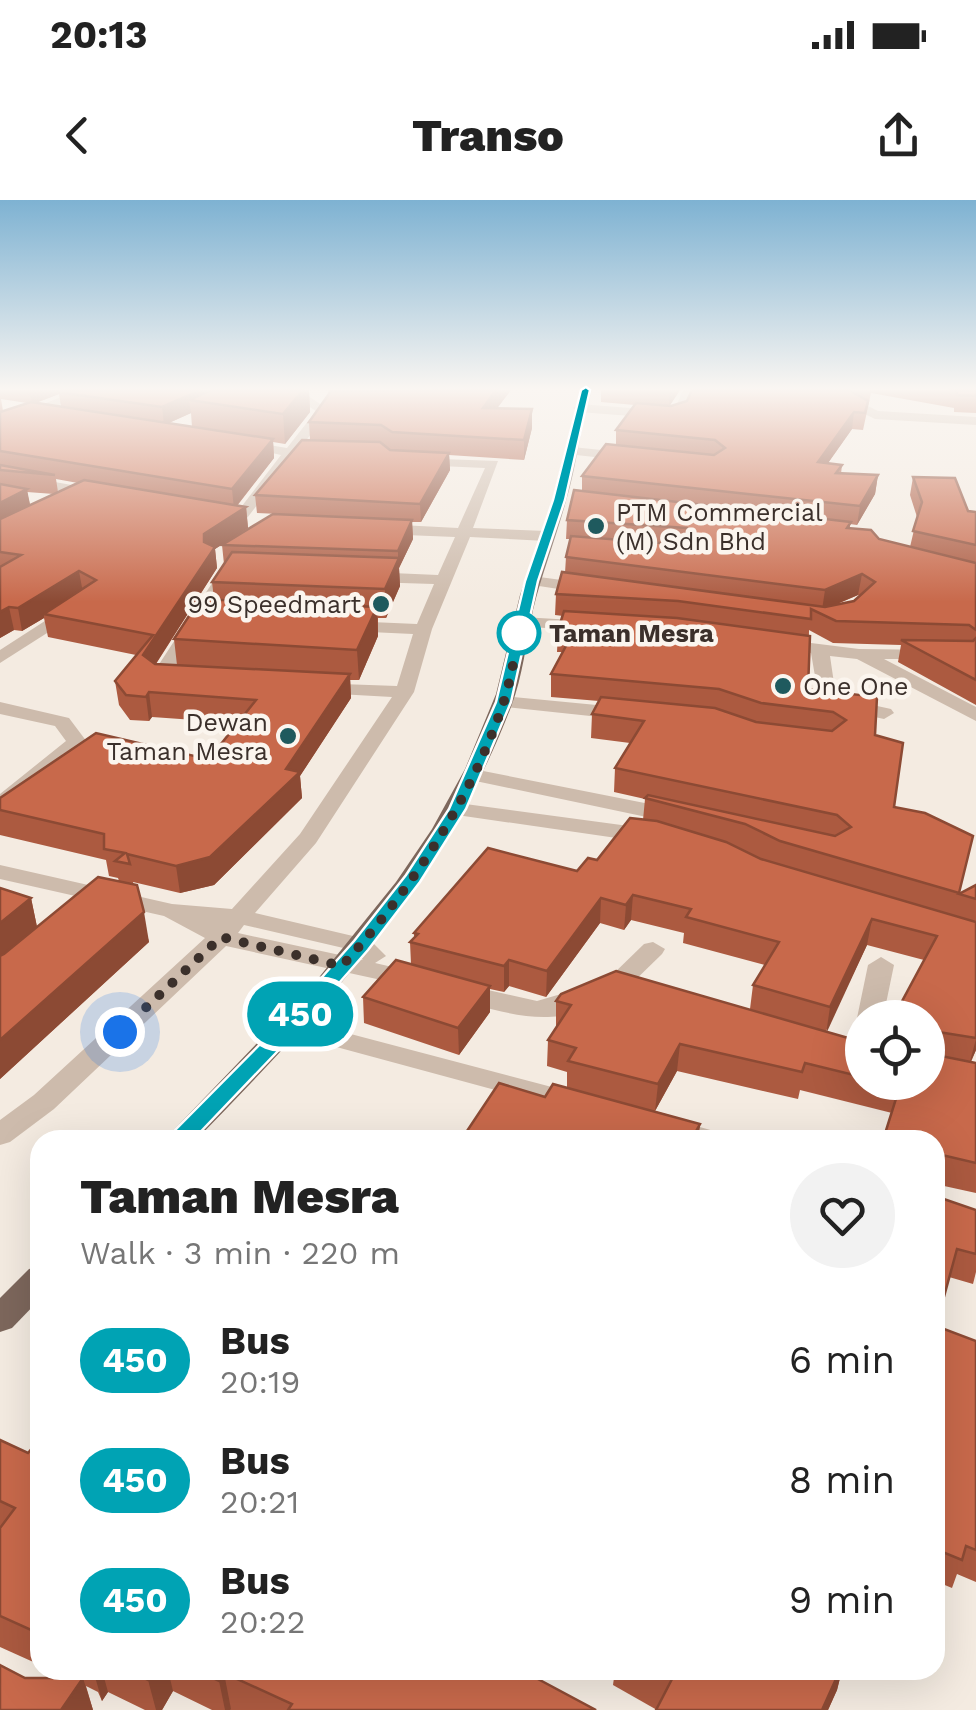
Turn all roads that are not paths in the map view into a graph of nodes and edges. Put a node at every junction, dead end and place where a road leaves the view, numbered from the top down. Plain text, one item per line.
1 (288, 460) edge
2 (418, 460) edge
3 (571, 460) edge
4 (0, 476) edge
5 (84, 492) junction
6 (122, 499) edge
7 (55, 506) edge
8 (220, 516) edge
9 (366, 529) edge
10 (466, 534) junction
11 (545, 540) junction
12 (563, 546) dead end
13 (248, 572) edge
14 (347, 576) edge
15 (446, 580) junction
16 (532, 581) junction
17 (609, 591) edge
18 (88, 601) edge
19 (522, 622) junction
20 (328, 625) edge
21 (618, 628) edge
22 (422, 629) junction
23 (756, 640) edge
24 (820, 651) junction
25 (860, 654) junction
26 (946, 655) edge
27 (0, 658) edge
28 (197, 680) edge
29 (292, 686) edge
30 (405, 692) junction
31 (504, 702) junction
32 (0, 708) edge
33 (884, 712) dead end
34 (976, 715) edge
35 (658, 717) edge
36 (473, 775) junction
37 (0, 805) edge
38 (458, 809) junction
39 (696, 821) edge
40 (676, 840) edge
41 (0, 872) edge
42 (97, 894) junction
43 (69, 918) edge
44 (230, 927) junction
45 (653, 949) dead end
46 (352, 956) junction
47 (881, 966) dead end
48 (874, 1000) edge
49 (290, 1026) junction
50 (596, 1109) edge
51 (635, 1119) edge
52 (189, 1130) edge
53 (675, 1130) edge
54 (0, 1135) edge
55 (30, 1288) edge
56 (0, 1319) edge

1 - 8 street
2 - 10 street
3 - 11 main road
4 - 5 street
5 - 6 street
5 - 7 street
9 - 10 street
10 - 11 street
10 - 15 street
11 - 12 street
11 - 16 main road
13 - 28 street
14 - 15 street
15 - 22 street
16 - 17 street
16 - 19 main road
18 - 27 street
19 - 21 street
19 - 31 main road
20 - 22 street
22 - 30 street
23 - 24 street
24 - 25 street
24 - 33 street
25 - 26 street
25 - 34 street
29 - 30 street
30 - 44 street
31 - 35 street
31 - 36 main road
32 - 37 street
36 - 38 main road
36 - 39 street
38 - 40 street
38 - 46 main road
41 - 42 street
42 - 43 street
42 - 44 street
44 - 46 street
44 - 54 street
45 - 46 street
46 - 49 main road
47 - 48 street
49 - 50 street
49 - 52 main road
51 - 53 street
55 - 56 main road

